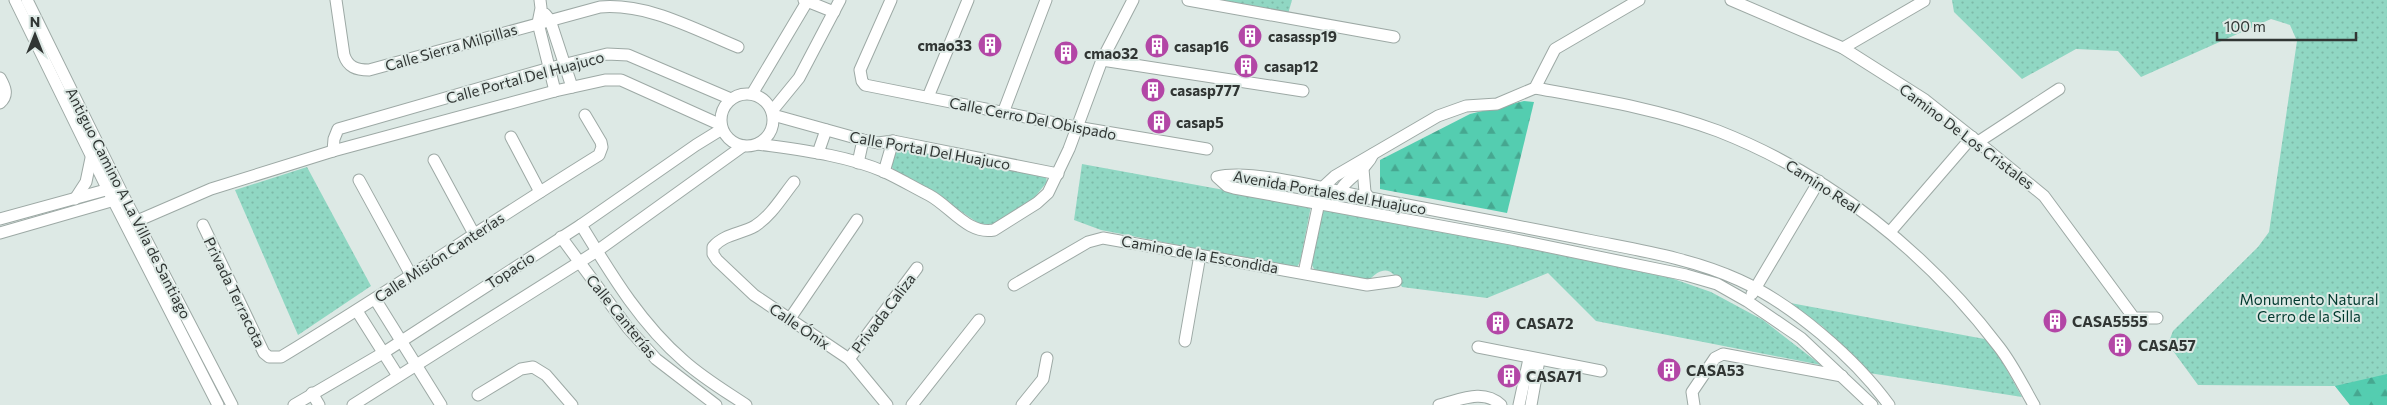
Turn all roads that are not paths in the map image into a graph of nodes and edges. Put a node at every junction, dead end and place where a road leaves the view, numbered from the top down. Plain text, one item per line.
1 (15, 0) edge
2 (27, 0) edge
3 (337, 0) edge
4 (806, 0) edge
5 (840, 0) edge
6 (891, 0) edge
7 (968, 0) edge
8 (1046, 0) edge
9 (1133, 0) edge
10 (1188, 0) edge
11 (1639, 0) edge
12 (1731, 0) edge
13 (1924, 1) dead end
14 (541, 4) edge
15 (834, 12) junction
16 (550, 20) junction
17 (538, 23) junction
18 (1394, 38) dead end
19 (738, 47) dead end
20 (1843, 48) junction
21 (1102, 60) junction
22 (565, 64) junction
23 (550, 68) junction
24 (0, 78) edge
25 (572, 87) junction
26 (1534, 88) junction
27 (2059, 88) dead end
28 (556, 91) junction
29 (1303, 91) dead end
30 (752, 94) junction
31 (928, 97) junction
32 (731, 99) junction
33 (2, 101) edge
34 (773, 113) junction
35 (1003, 113) junction
36 (585, 115) dead end
37 (722, 127) junction
38 (1076, 127) junction
39 (826, 130) junction
40 (511, 137) dead end
41 (1975, 139) junction
42 (863, 140) junction
43 (894, 141) junction
44 (758, 144) junction
45 (743, 146) junction
46 (1207, 149) dead end
47 (333, 152) junction
48 (818, 153) junction
49 (1374, 153) junction
50 (91, 156) junction
51 (434, 160) dead end
52 (858, 163) junction
53 (1363, 169) junction
54 (884, 172) junction
55 (1058, 174) junction
56 (359, 180) dead end
57 (1819, 181) junction
58 (794, 182) dead end
59 (1322, 188) junction
60 (122, 192) junction
61 (540, 192) junction
62 (1339, 192) junction
63 (110, 195) junction
64 (1369, 198) junction
65 (75, 200) junction
66 (1319, 203) junction
67 (1336, 206) junction
68 (0, 220) edge
69 (857, 220) dead end
70 (137, 221) junction
71 (203, 225) dead end
72 (581, 225) junction
73 (1890, 232) junction
74 (0, 233) edge
75 (474, 234) junction
76 (561, 237) junction
77 (597, 251) junction
78 (1200, 255) junction
79 (578, 262) junction
80 (917, 268) dead end
81 (1304, 273) junction
82 (411, 275) junction
83 (1396, 281) dead end
84 (1014, 285) dead end
85 (618, 287) junction
86 (1755, 289) junction
87 (603, 297) junction
88 (375, 299) junction
89 (1747, 301) junction
90 (357, 311) junction
91 (2157, 318) dead end
92 (789, 320) junction
93 (979, 320) dead end
94 (402, 341) junction
95 (1185, 341) dead end
96 (1478, 347) dead end
97 (383, 353) junction
98 (269, 357) joint
99 (1046, 358) dead end
100 (848, 359) junction
101 (1534, 360) junction
102 (416, 364) junction
103 (1858, 370) junction
104 (1601, 371) dead end
105 (398, 376) junction
106 (1843, 376) junction
107 (312, 393) junction
108 (478, 395) dead end
109 (218, 405) edge
110 (232, 405) edge
111 (294, 405) edge
112 (319, 405) edge
113 (353, 405) edge
114 (441, 405) edge
115 (572, 405) edge
116 (716, 405) edge
117 (746, 405) edge
118 (887, 405) edge
119 (912, 405) edge
120 (1022, 405) edge
121 (1439, 405) edge
122 (1501, 405) edge
123 (1519, 405) edge
124 (1531, 405) edge
125 (1694, 405) edge
126 (1872, 405) edge
127 (1889, 405) edge
128 (2034, 405) edge

1 - 50 street
2 - 60 street, Antiguo Camino A La Villa de Santiago
3 - 17 street, Calle Sierra Milpillas
4 - 15 street
4 - 30 street
5 - 15 street
6 - 31 street, Calle Cerro Del Obispado
7 - 31 street
8 - 35 street
9 - 21 street, Calle Portal Del Huajuco
10 - 18 street
11 - 26 street
12 - 20 street, Camino De Los Cristales
13 - 20 street
14 - 16 street
14 - 17 street
15 - 34 street
16 - 17 street, Calle Sierra Milpillas
16 - 19 street, Calle Sierra Milpillas
16 - 22 street
17 - 23 street
20 - 41 street, Camino De Los Cristales
21 - 29 street
21 - 38 street, Calle Portal Del Huajuco
22 - 23 street, Calle Portal Del Huajuco
22 - 25 street
22 - 32 street, Calle Portal Del Huajuco
23 - 28 street
23 - 47 street, Calle Portal Del Huajuco
24 - 33 street
25 - 28 street, Calle Portal Del Huajuco
25 - 37 street, Calle Portal Del Huajuco
26 - 49 street
26 - 57 street, Camino Real
27 - 41 street
28 - 47 street, Calle Portal Del Huajuco
30 - 32 street
30 - 34 street
31 - 35 street, Calle Cerro Del Obispado
32 - 37 street
34 - 39 street, Calle Portal Del Huajuco
34 - 44 street
35 - 38 street, Calle Cerro Del Obispado
36 - 61 street, Calle Misión Canterías
37 - 45 street
37 - 72 street, Topacio
38 - 46 street, Calle Cerro Del Obispado
38 - 55 street, Calle Portal Del Huajuco
39 - 42 street, Calle Portal Del Huajuco
39 - 48 street
40 - 61 street
41 - 73 street
41 - 91 street, Camino De Los Cristales
42 - 43 street, Calle Portal Del Huajuco
42 - 52 street
43 - 54 street
43 - 55 street, Calle Portal Del Huajuco
44 - 45 street
44 - 48 street, Calle Portal Del Huajuco
45 - 77 street, Topacio
47 - 70 street, Calle Portal Del Huajuco
48 - 52 street, Calle Portal Del Huajuco
49 - 53 street
49 - 59 street
50 - 63 street
50 - 65 street
51 - 75 street
52 - 54 street, Calle Portal Del Huajuco
53 - 62 street
53 - 64 street
54 - 55 street, Calle Portal Del Huajuco
56 - 82 street
57 - 73 street, Camino Real
57 - 86 street
58 - 92 street, Calle Ónix
59 - 62 street, Avenida Portales del Huajuco
59 - 66 street
59 - 66 street, Avenida Portales del Huajuco
60 - 63 street
60 - 70 street, Antiguo Camino A La Villa de Santiago
61 - 75 street, Calle Misión Canterías
62 - 64 street, Avenida Portales del Huajuco
62 - 67 street
63 - 65 street
63 - 74 street
63 - 109 street
64 - 86 street, Avenida Portales del Huajuco
65 - 68 street
66 - 67 street, Avenida Portales del Huajuco
66 - 81 street
67 - 89 street, Avenida Portales del Huajuco
69 - 92 street
70 - 110 street, Antiguo Camino A La Villa de Santiago
71 - 98 street, Privada Terracota
72 - 76 street, Topacio
72 - 77 street, Calle Canterías
73 - 128 street, Camino Real
75 - 82 street, Calle Misión Canterías
76 - 79 street, Calle Canterías
76 - 94 street, Topacio
77 - 79 street, Topacio
77 - 85 street, Calle Canterías
78 - 81 street, Camino de la Escondida
78 - 84 street, Camino de la Escondida
78 - 95 street
79 - 87 street, Calle Canterías
79 - 102 street, Topacio
80 - 100 street, Privada Caliza
81 - 83 street, Camino de la Escondida
82 - 88 street, Calle Misión Canterías
85 - 87 street
85 - 117 street, Calle Canterías
86 - 89 street
86 - 103 street, Avenida Portales del Huajuco
87 - 116 street, Calle Canterías
88 - 90 street, Calle Misión Canterías
88 - 94 street
89 - 106 street, Avenida Portales del Huajuco
90 - 97 street
90 - 98 street, Calle Misión Canterías
92 - 100 street, Calle Ónix
93 - 119 street
94 - 97 street, Topacio
94 - 102 street
96 - 101 street
97 - 105 street
97 - 107 street, Topacio
99 - 120 street
100 - 118 street, Calle Ónix
101 - 104 street
101 - 123 street
101 - 124 street
102 - 105 street, Topacio
102 - 114 street
103 - 106 street
103 - 127 street, Avenida Portales del Huajuco
105 - 113 street, Topacio
106 - 125 street
106 - 126 street, Avenida Portales del Huajuco
107 - 111 street, Topacio
107 - 112 street
108 - 115 street
121 - 122 street

